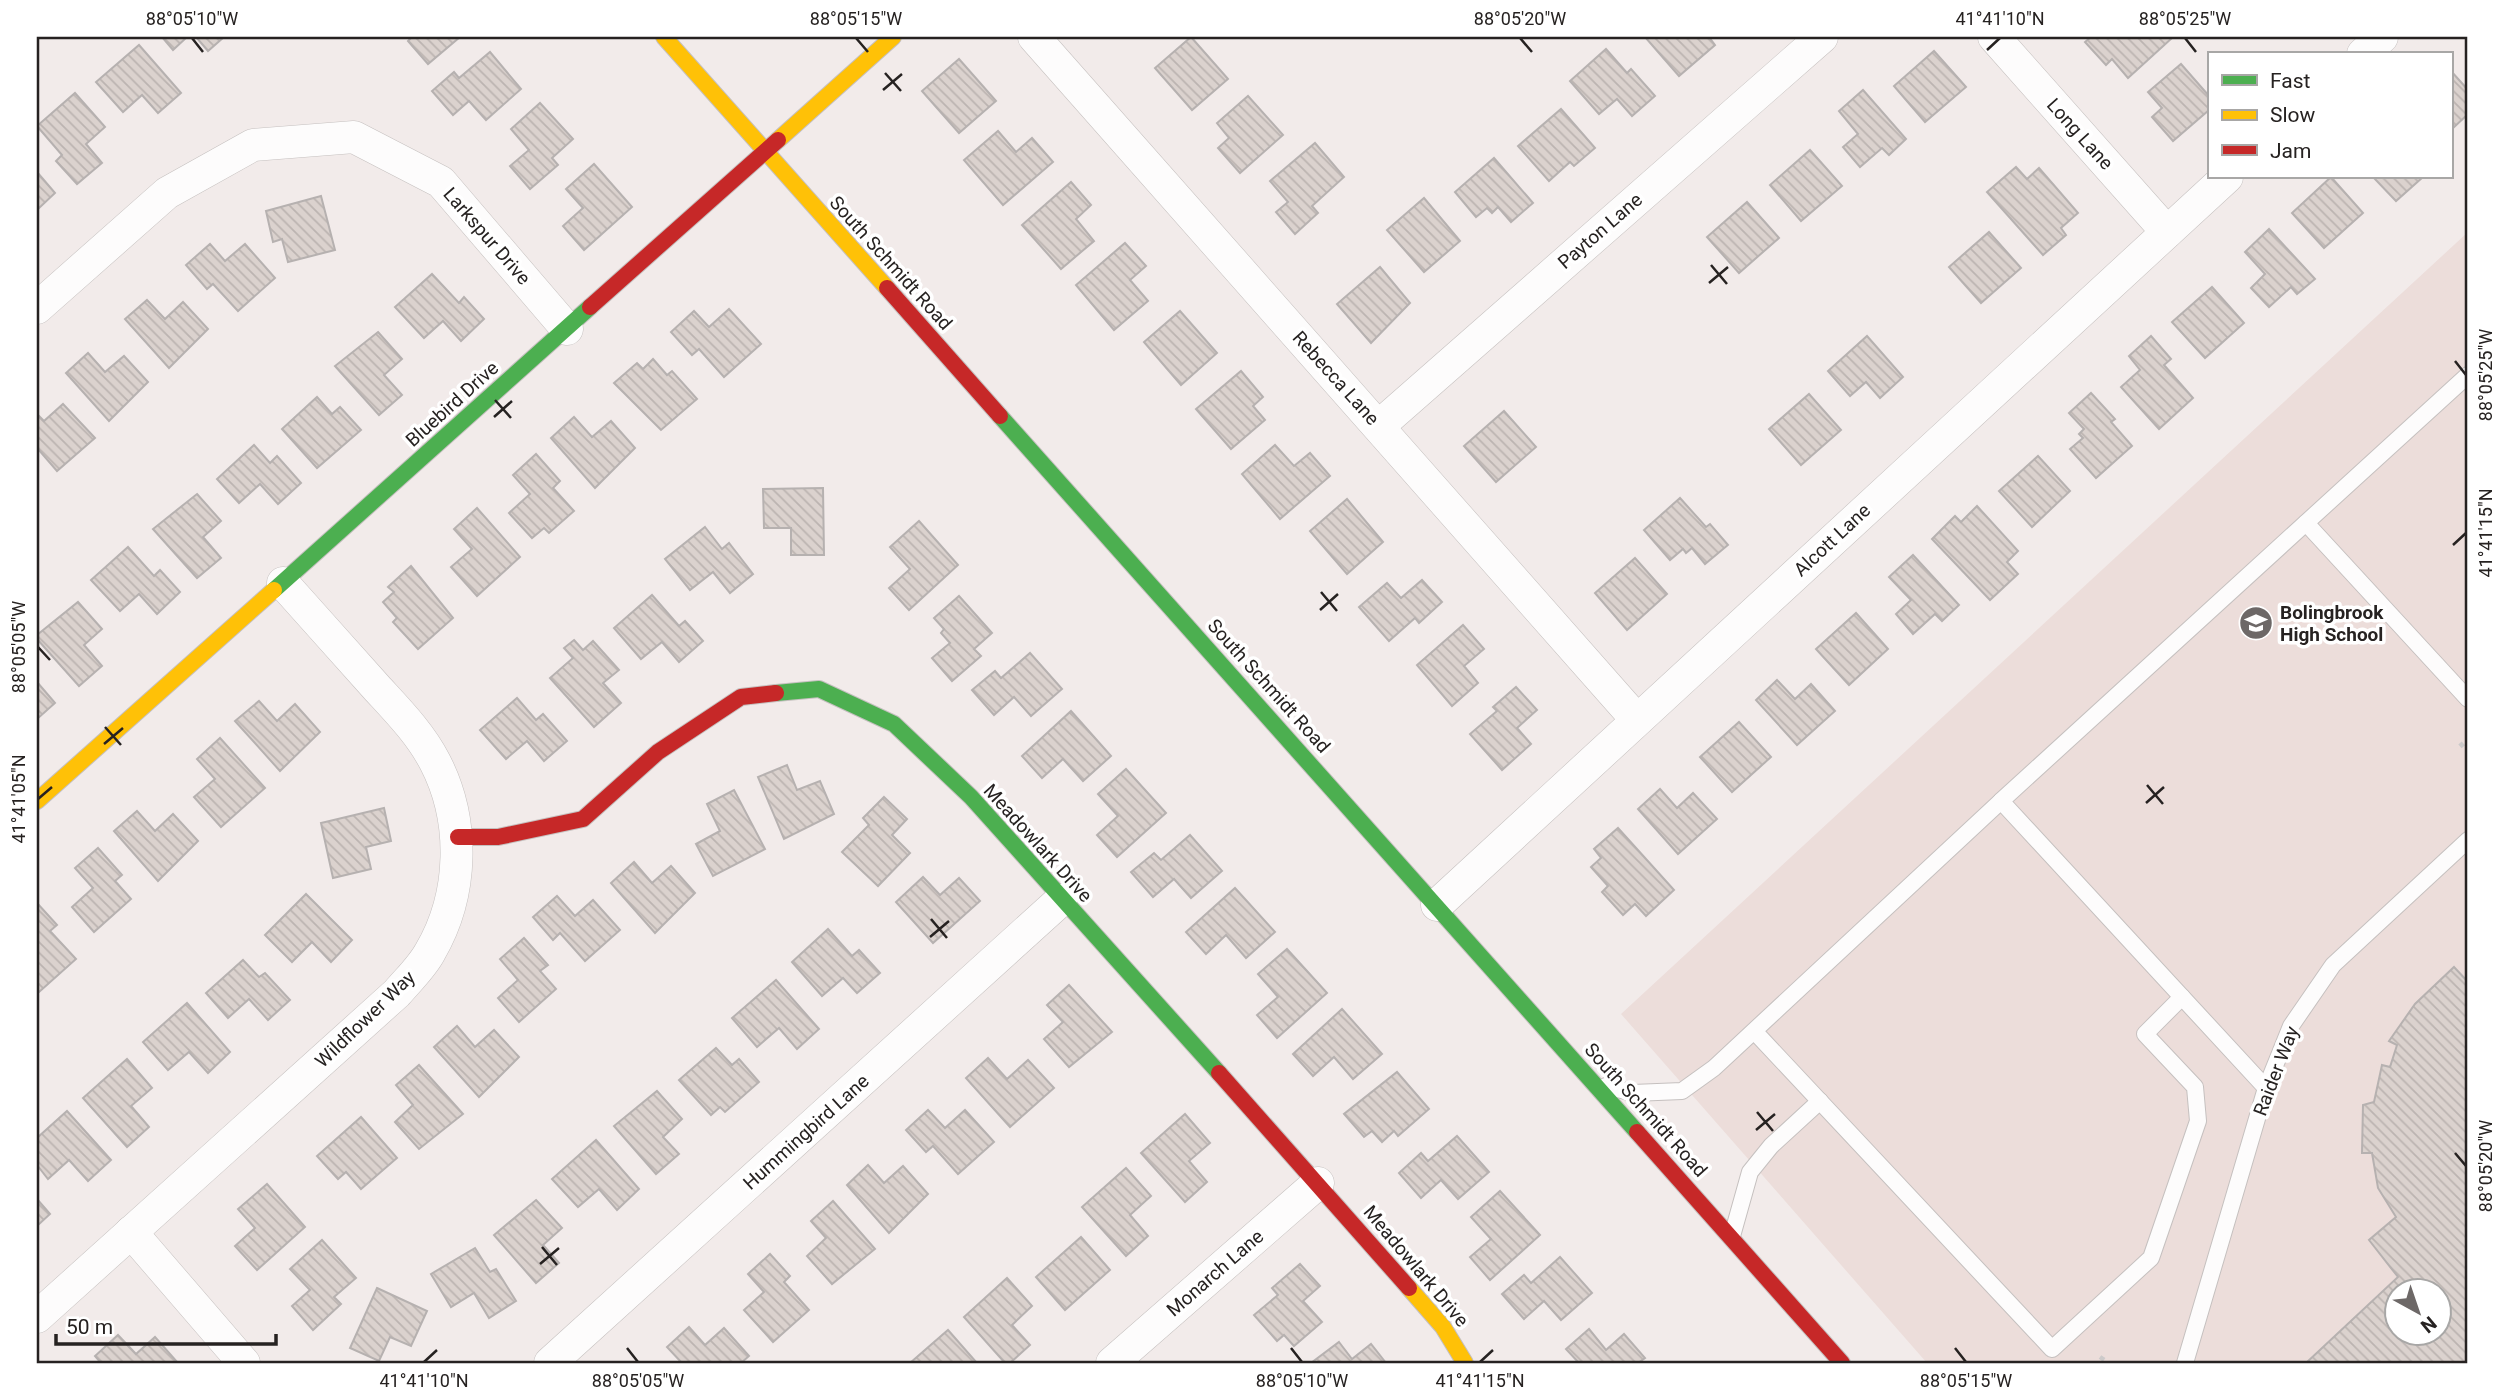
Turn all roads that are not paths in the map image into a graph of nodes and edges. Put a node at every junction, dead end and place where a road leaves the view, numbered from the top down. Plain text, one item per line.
1 (664, 37) edge
2 (893, 37) edge
3 (1034, 37) edge
4 (1822, 37) edge
5 (1994, 37) edge
6 (2382, 37) edge
7 (2365, 52) edge
8 (765, 153) junction
9 (2226, 178) edge
10 (2167, 232) junction
11 (37, 308) edge
12 (568, 329) junction
13 (2468, 375) edge
14 (1379, 426) junction
15 (2306, 523) junction
16 (283, 583) junction
17 (2468, 699) edge
18 (1637, 720) junction
19 (37, 801) edge
20 (2001, 801) junction
21 (458, 836) junction
22 (2468, 839) edge
23 (1061, 900) junction
24 (1437, 905) junction
25 (2182, 997) junction
26 (1755, 1032) junction
27 (1593, 1082) junction
28 (2266, 1088) junction
29 (1820, 1101) junction
30 (1318, 1183) junction
31 (131, 1232) junction
32 (1731, 1238) junction
33 (37, 1317) edge
34 (244, 1363) edge
35 (550, 1363) edge
36 (1112, 1363) edge
37 (1465, 1363) edge
38 (1842, 1363) edge
39 (2186, 1363) edge

1 - 8 street, South Schmidt Road
2 - 8 street, Bluebird Drive
3 - 14 street, Rebecca Lane
4 - 14 street, Payton Lane
5 - 10 street, Long Lane
6 - 7 street
8 - 12 street, Bluebird Drive
8 - 24 street, South Schmidt Road
9 - 10 street, Alcott Lane
10 - 18 street, Alcott Lane
11 - 12 street, Larkspur Drive
12 - 16 street, Bluebird Drive
13 - 15 lane
14 - 18 street, Rebecca Lane
15 - 17 lane
15 - 20 lane
16 - 19 street, Bluebird Drive
16 - 21 street, Wildflower Way
18 - 24 street, Alcott Lane
20 - 25 lane
20 - 26 lane
21 - 23 street, Meadowlark Drive
21 - 31 street, Wildflower Way
22 - 28 lane, Raider Way
23 - 30 street, Meadowlark Drive
23 - 35 street, Hummingbird Lane
24 - 27 street, South Schmidt Road
25 - 28 lane
25 - 29 lane
26 - 27 lane
26 - 29 lane
27 - 32 street, South Schmidt Road
28 - 39 lane, Raider Way
29 - 32 lane
30 - 36 street, Monarch Lane
30 - 37 street, Meadowlark Drive
31 - 33 street, Wildflower Way
31 - 34 street
32 - 38 street, South Schmidt Road

